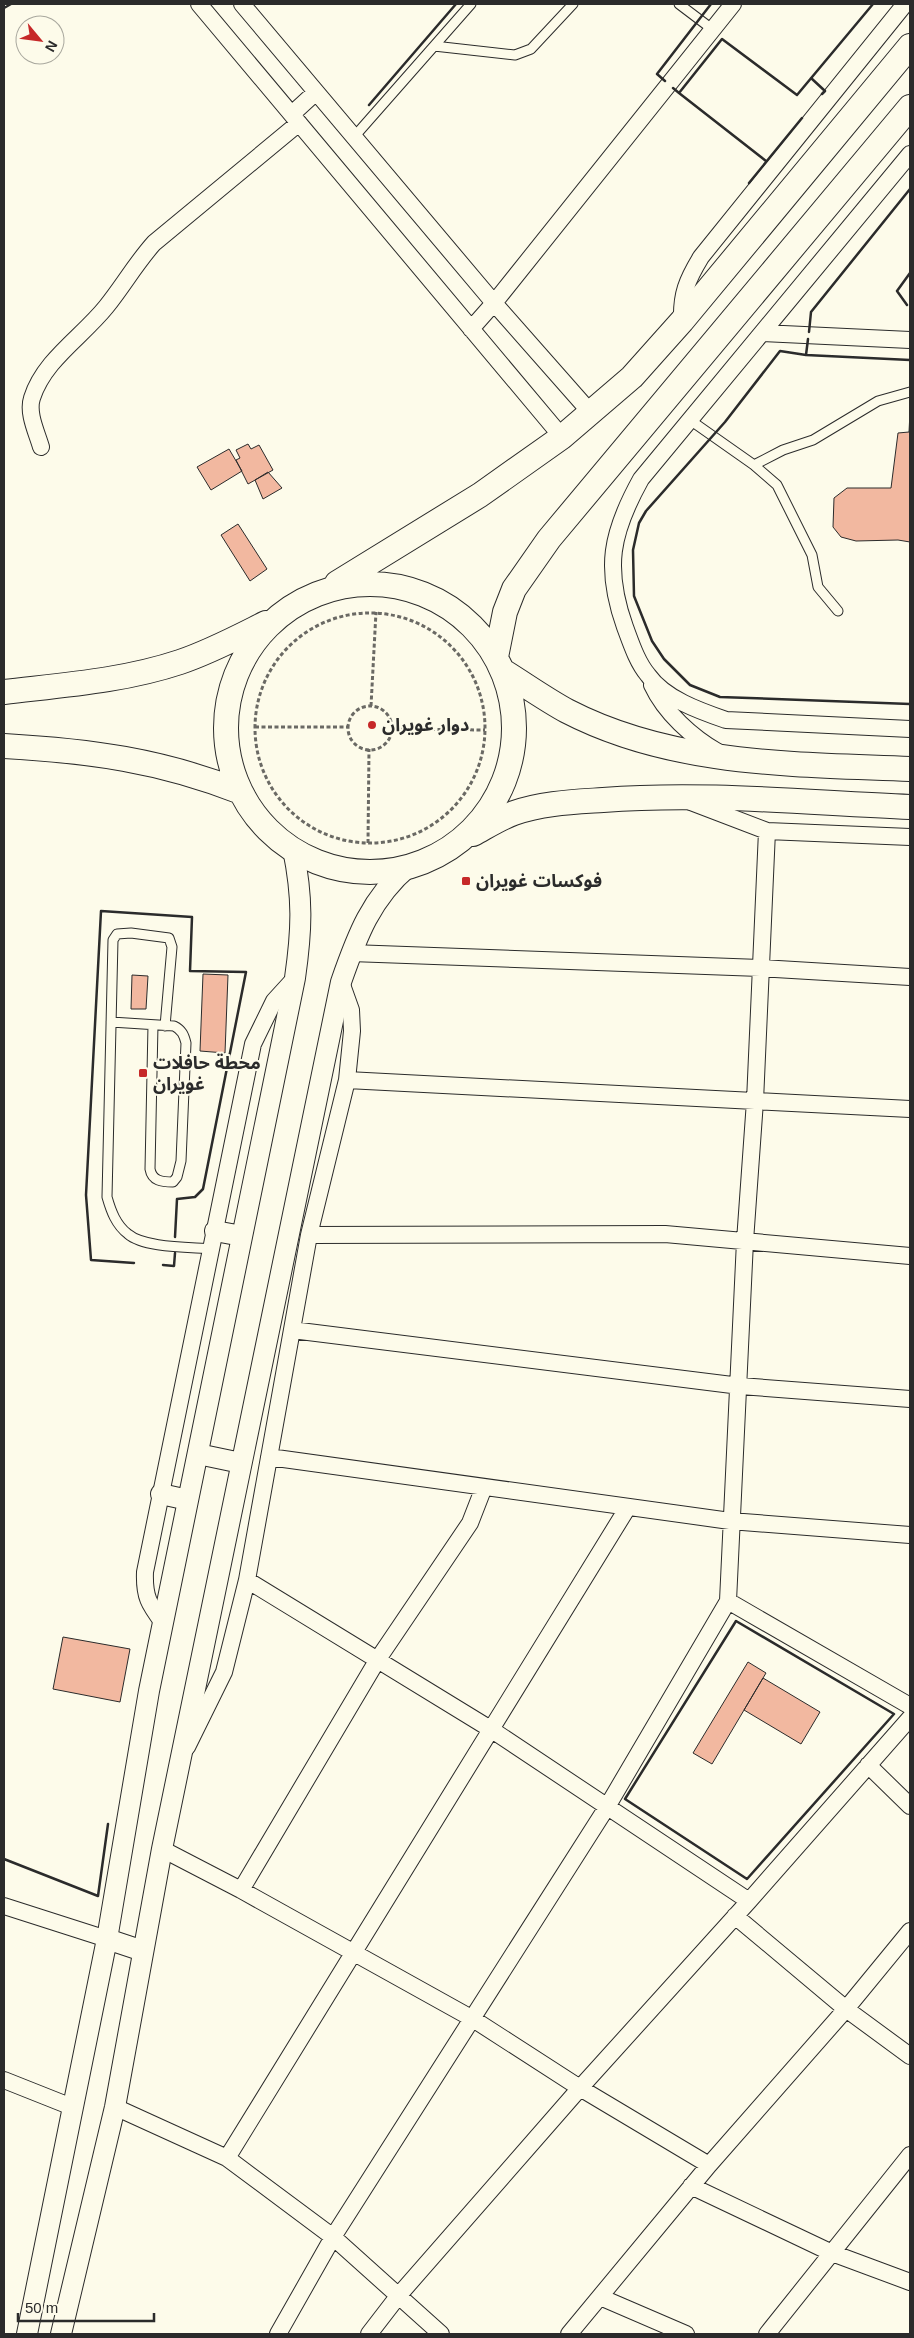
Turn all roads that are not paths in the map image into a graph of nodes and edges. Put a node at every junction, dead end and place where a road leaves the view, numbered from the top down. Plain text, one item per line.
1 (199, 4) edge
2 (242, 4) edge
3 (471, 4) edge
4 (573, 4) edge
5 (679, 4) edge
6 (733, 4) edge
7 (905, 4) edge
8 (712, 29) junction
9 (434, 46) junction
10 (910, 46) edge
11 (316, 92) junction
12 (910, 106) edge
13 (296, 119) junction
14 (354, 137) junction
15 (910, 154) edge
16 (494, 303) junction
17 (682, 321) junction
18 (471, 329) junction
19 (762, 333) junction
20 (910, 340) edge
21 (910, 392) edge
22 (591, 413) junction
23 (690, 420) junction
24 (562, 437) junction
25 (41, 446) dead end
26 (754, 465) junction
27 (317, 594) junction
28 (838, 611) dead end
29 (281, 615) junction
30 (499, 664) junction
31 (648, 676) junction
32 (4, 692) edge
33 (910, 729) edge
34 (4, 746) edge
35 (731, 759) junction
36 (910, 769) edge
37 (241, 792) junction
38 (677, 797) junction
39 (910, 807) edge
40 (767, 831) junction
41 (910, 837) edge
42 (454, 844) junction
43 (292, 849) junction
44 (409, 866) junction
45 (351, 953) junction
46 (760, 968) junction
47 (910, 977) edge
48 (295, 978) junction
49 (341, 982) junction
50 (111, 1022) junction
51 (153, 1025) junction
52 (165, 1026) junction
53 (347, 1080) junction
54 (755, 1101) junction
55 (910, 1109) edge
56 (309, 1235) junction
57 (242, 1236) junction
58 (214, 1240) junction
59 (745, 1241) junction
60 (910, 1256) edge
61 (292, 1330) junction
62 (740, 1386) junction
63 (910, 1399) edge
64 (198, 1454) junction
65 (269, 1457) junction
66 (241, 1463) junction
67 (484, 1487) junction
68 (161, 1494) junction
69 (188, 1500) junction
70 (628, 1507) junction
71 (730, 1521) junction
72 (910, 1535) edge
73 (247, 1580) junction
74 (728, 1600) junction
75 (163, 1623) junction
76 (378, 1660) junction
77 (910, 1706) edge
78 (910, 1718) edge
79 (492, 1730) junction
80 (180, 1760) junction
81 (868, 1765) junction
82 (607, 1806) junction
83 (910, 1806) edge
84 (162, 1849) junction
85 (240, 1890) junction
86 (749, 1901) junction
87 (4, 1906) edge
88 (735, 1916) junction
89 (910, 1931) edge
90 (106, 1939) junction
91 (143, 1951) junction
92 (355, 1953) junction
93 (846, 2009) junction
94 (473, 2019) junction
95 (910, 2056) edge
96 (4, 2080) edge
97 (580, 2088) junction
98 (72, 2107) junction
99 (115, 2107) junction
100 (910, 2155) edge
101 (227, 2158) junction
102 (709, 2165) junction
103 (691, 2186) junction
104 (333, 2238) junction
105 (832, 2253) junction
106 (910, 2282) edge
107 (399, 2295) junction
108 (600, 2297) junction
109 (27, 2334) edge
110 (61, 2334) edge
111 (278, 2334) edge
112 (370, 2334) edge
113 (441, 2334) edge
114 (569, 2334) edge
115 (686, 2334) edge
116 (767, 2334) edge

1 - 13 street
2 - 11 street
3 - 9 lane
4 - 9 lane
5 - 8 lane
6 - 8 street
7 - 17 street
8 - 16 street
9 - 14 lane
10 - 17 main road
11 - 13 street
11 - 14 street
12 - 30 main road
13 - 18 street
13 - 25 street
14 - 16 street
15 - 19 street
16 - 18 street
16 - 22 street
17 - 22 main road
18 - 24 street
19 - 20 street
19 - 23 street
21 - 26 lane
22 - 24 main road
23 - 26 lane
23 - 31 street
24 - 27 main road
26 - 28 lane
27 - 29 main road
27 - 30 main road
29 - 32 main road
29 - 37 main road
30 - 35 main road
30 - 42 main road
31 - 33 street
31 - 35 street
34 - 37 main road
35 - 36 main road
37 - 43 main road
38 - 39 main road
38 - 40 street
38 - 42 main road
40 - 41 street
40 - 46 street
42 - 44 main road
43 - 44 main road
43 - 48 street
44 - 45 street
45 - 46 street
45 - 49 street
46 - 47 street
46 - 54 street
48 - 57 street
48 - 58 street
49 - 53 street
49 - 66 street
50 - 51 lane
50 - 52 lane
50 - 58 lane
51 - 52 lane
51 - 52 lane
53 - 54 street
53 - 56 street
54 - 55 street
54 - 59 street
56 - 59 street
56 - 61 street
57 - 58 street
57 - 64 street
58 - 68 street
59 - 60 street
59 - 62 street
61 - 62 street
61 - 65 street
62 - 63 street
62 - 71 street
64 - 66 street
64 - 69 street
65 - 67 street
65 - 73 street
66 - 80 street
67 - 70 street
67 - 76 street
68 - 69 street
68 - 75 street
69 - 75 street
70 - 71 street
70 - 79 street
71 - 72 street
71 - 74 street
73 - 76 street
73 - 80 street
74 - 77 street
74 - 82 street
75 - 90 street
76 - 79 street
76 - 85 street
78 - 81 street
79 - 82 street
79 - 92 street
80 - 84 street
81 - 83 street
81 - 86 street
82 - 86 street
82 - 94 street
84 - 85 street
84 - 91 street
85 - 92 street
86 - 88 street
87 - 90 street
88 - 93 street
88 - 97 street
89 - 93 street
90 - 91 street
90 - 98 street
91 - 99 street
92 - 94 street
92 - 101 street
93 - 95 street
93 - 102 street
94 - 97 street
94 - 104 street
96 - 98 street
97 - 102 street
97 - 107 street
98 - 109 street
99 - 101 street
99 - 110 street
100 - 105 street
101 - 104 street
102 - 103 street
103 - 105 street
103 - 108 street
104 - 107 street
104 - 111 street
105 - 106 street
105 - 116 street
107 - 112 street
107 - 113 street
108 - 114 street
108 - 115 street

